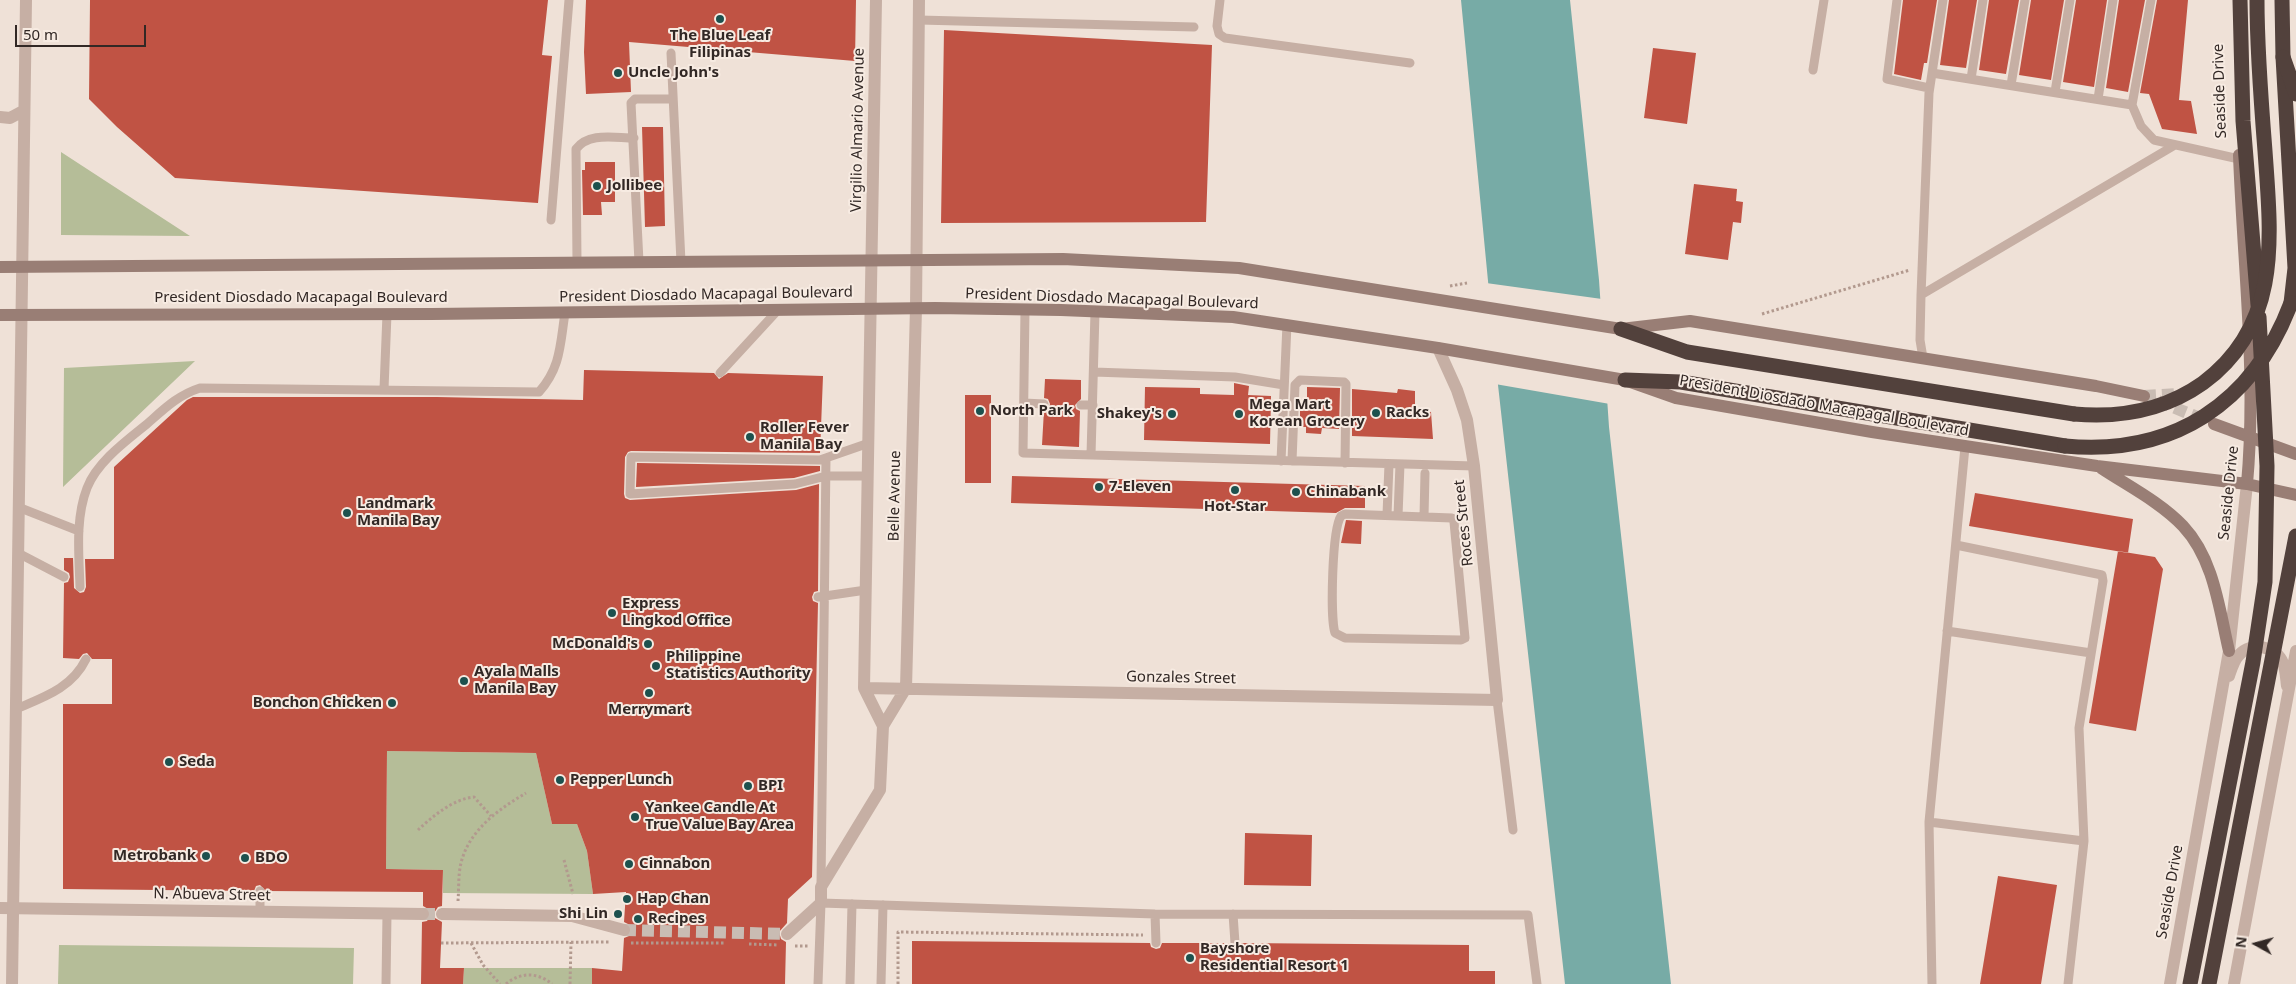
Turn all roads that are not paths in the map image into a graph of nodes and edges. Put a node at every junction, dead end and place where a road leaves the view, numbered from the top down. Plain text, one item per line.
1 (26, 0) edge
2 (569, 0) edge
3 (876, 0) edge
4 (919, 0) edge
5 (1220, 0) edge
6 (1824, 0) edge
7 (1897, 0) edge
8 (1943, 0) edge
9 (1983, 0) edge
10 (2025, 0) edge
11 (2070, 0) edge
12 (2113, 0) edge
13 (2152, 0) edge
14 (2233, 0) edge
15 (2240, 0) edge
16 (2257, 0) edge
17 (2282, 0) edge
18 (2287, 0) edge
19 (918, 20) junction
20 (1194, 27) dead end
21 (671, 52) dead end
22 (2283, 57) junction
23 (1410, 63) dead end
24 (1813, 70) dead end
25 (1932, 73) junction
26 (1971, 79) junction
27 (2011, 85) junction
28 (1929, 88) junction
29 (2056, 92) junction
30 (2296, 94) edge
31 (673, 99) junction
32 (2098, 99) junction
33 (2132, 106) junction
34 (24, 112) junction
35 (0, 117) edge
36 (634, 138) junction
37 (2175, 145) junction
38 (2239, 159) junction
39 (2296, 187) edge
40 (550, 220) dead end
41 (873, 260) junction
42 (916, 260) junction
43 (577, 262) junction
44 (639, 262) junction
45 (681, 262) junction
46 (0, 267) edge
47 (22, 267) junction
48 (1921, 295) junction
49 (916, 308) junction
50 (872, 309) junction
51 (778, 310) junction
52 (1025, 310) junction
53 (1095, 312) junction
54 (564, 313) junction
55 (387, 314) junction
56 (0, 315) edge
57 (21, 315) junction
58 (1287, 324) junction
59 (1617, 329) junction
60 (1438, 348) junction
61 (1923, 358) junction
62 (1094, 372) junction
63 (720, 373) dead end
64 (1621, 379) junction
65 (1284, 385) junction
66 (384, 389) junction
67 (2144, 396) tunnel mouth
68 (1024, 403) junction
69 (1044, 404) dead end
70 (1080, 405) dead end
71 (1093, 405) junction
72 (2214, 424) tunnel mouth
73 (2251, 439) junction
74 (869, 443) junction
75 (1965, 447) junction
76 (2296, 454) edge
77 (1091, 455) junction
78 (826, 458) junction
79 (1281, 461) junction
80 (1292, 461) junction
81 (1345, 463) junction
82 (1389, 464) junction
83 (1400, 464) junction
84 (1474, 466) junction
85 (2097, 466) junction
86 (1425, 473) dead end
87 (826, 476) junction
88 (868, 476) junction
89 (2247, 484) junction
90 (2296, 496) edge
91 (18, 507) junction
92 (1387, 515) junction
93 (1398, 516) junction
94 (1424, 517) junction
95 (78, 531) junction
96 (2296, 536) edge
97 (1956, 544) junction
98 (18, 553) junction
99 (64, 577) dead end
100 (80, 587) dead end
101 (866, 590) junction
102 (822, 597) junction
103 (1947, 631) junction
104 (2228, 650) junction
105 (2296, 651) edge
106 (2091, 653) junction
107 (86, 659) dead end
108 (864, 688) junction
109 (906, 688) junction
110 (2222, 694) junction
111 (2289, 696) junction
112 (1497, 700) junction
113 (16, 709) junction
114 (883, 726) junction
115 (1929, 822) junction
116 (1513, 830) dead end
117 (2084, 841) junction
118 (821, 887) junction
119 (260, 891) dead end
120 (820, 904) junction
121 (852, 904) junction
122 (882, 905) junction
123 (0, 908) edge
124 (13, 908) junction
125 (260, 911) junction
126 (387, 914) junction
127 (423, 914) tunnel mouth
128 (442, 914) tunnel mouth
129 (1156, 914) junction
130 (1233, 914) junction
131 (624, 930) tunnel mouth
132 (787, 934) tunnel mouth
133 (1156, 939) road end
134 (1235, 943) dead end
135 (12, 984) edge
136 (386, 984) edge
137 (818, 984) edge
138 (850, 984) edge
139 (881, 984) edge
140 (1537, 984) edge
141 (1932, 984) edge
142 (2068, 984) edge
143 (2170, 984) edge
144 (2190, 984) edge
145 (2209, 984) edge
146 (2234, 984) edge

1 - 34 street
2 - 40 lane
3 - 41 street, Virgilio Almario Avenue
4 - 19 street
5 - 23 lane
6 - 24 lane
7 - 28 lane
8 - 25 lane
9 - 26 lane
10 - 27 lane
11 - 29 lane
12 - 32 lane
13 - 33 lane
14 - 38 main road, Seaside Drive
15 - 144 highway, bridge
16 - 59 highway, bridge
17 - 22 highway
18 - 39 main road
19 - 20 lane
19 - 42 street
21 - 31 lane
22 - 30 highway, bridge
22 - 64 highway, bridge
25 - 26 lane
25 - 28 lane
26 - 27 lane
27 - 29 lane
28 - 48 lane
29 - 32 lane
31 - 36 lane
31 - 45 lane
32 - 33 lane
33 - 37 lane
34 - 35 street
34 - 47 street
36 - 43 lane
36 - 44 lane
37 - 38 lane
37 - 48 lane
38 - 73 main road, Seaside Drive
41 - 42 main road
41 - 45 main road
41 - 50 street, Belle Avenue
42 - 49 street, Belle Avenue
42 - 59 main road
43 - 44 main road
43 - 47 main road
44 - 45 main road
46 - 47 main road
47 - 57 street
48 - 61 lane
49 - 50 main road, President Diosdado Macapagal Boulevard
49 - 52 main road, President Diosdado Macapagal Boulevard
49 - 109 street, Belle Avenue
50 - 51 main road, President Diosdado Macapagal Boulevard
50 - 74 street, Belle Avenue
51 - 54 main road, President Diosdado Macapagal Boulevard
51 - 63 lane
52 - 53 main road, President Diosdado Macapagal Boulevard
52 - 68 lane
53 - 58 main road, President Diosdado Macapagal Boulevard
53 - 62 lane
54 - 55 main road, President Diosdado Macapagal Boulevard
54 - 66 lane
55 - 57 main road, President Diosdado Macapagal Boulevard
55 - 66 lane
56 - 57 main road, President Diosdado Macapagal Boulevard
57 - 91 street
58 - 60 main road, President Diosdado Macapagal Boulevard
58 - 65 lane
59 - 61 main road
60 - 64 main road, President Diosdado Macapagal Boulevard
60 - 84 street, Roces Street
61 - 67 main road
62 - 65 lane
62 - 71 lane
64 - 75 main road, President Diosdado Macapagal Boulevard
65 - 79 lane
66 - 95 lane
68 - 69 lane
68 - 77 lane
70 - 71 lane
71 - 77 lane
72 - 73 main road
73 - 76 main road
73 - 89 main road, Seaside Drive
74 - 78 lane
74 - 88 street, Belle Avenue
75 - 85 main road, President Diosdado Macapagal Boulevard
75 - 97 lane
77 - 79 lane
78 - 87 lane
78 - 87 lane
79 - 80 lane
80 - 81 lane
80 - 81 lane
81 - 82 lane
82 - 83 lane
82 - 92 lane
83 - 84 lane
83 - 93 lane
84 - 112 street, Roces Street
85 - 89 main road, President Diosdado Macapagal Boulevard
85 - 104 main road
86 - 94 lane
87 - 88 lane
87 - 102 lane
88 - 101 street, Belle Avenue
89 - 90 main road, President Diosdado Macapagal Boulevard
89 - 104 street, Seaside Drive
91 - 95 lane
91 - 98 street
92 - 93 lane
92 - 94 lane
93 - 94 lane
95 - 100 lane
96 - 145 highway, bridge
97 - 103 lane
97 - 106 lane
98 - 99 lane
98 - 113 street
101 - 102 lane
101 - 108 street, Belle Avenue
102 - 118 lane
103 - 106 lane
103 - 115 lane
104 - 110 street, Seaside Drive
105 - 111 street
106 - 117 lane
107 - 113 lane
108 - 109 street, Gonzales Street
108 - 114 street, Belle Avenue
109 - 112 street, Gonzales Street
109 - 114 street, Belle Avenue
110 - 111 street
110 - 143 street, Seaside Drive
111 - 146 street
112 - 116 lane
113 - 124 street
114 - 118 street, Belle Avenue
115 - 117 lane
115 - 141 lane
117 - 142 lane
118 - 120 street, Belle Avenue
119 - 125 lane
120 - 121 lane
120 - 132 street
120 - 137 lane
121 - 122 lane
121 - 138 lane
122 - 129 lane
122 - 139 lane
123 - 124 street, N. Abueva Street
124 - 125 street, N. Abueva Street
124 - 135 street
125 - 126 street, N. Abueva Street
126 - 127 street, N. Abueva Street
126 - 136 lane
128 - 131 street
129 - 130 lane
129 - 133 lane
130 - 134 lane
130 - 140 lane

